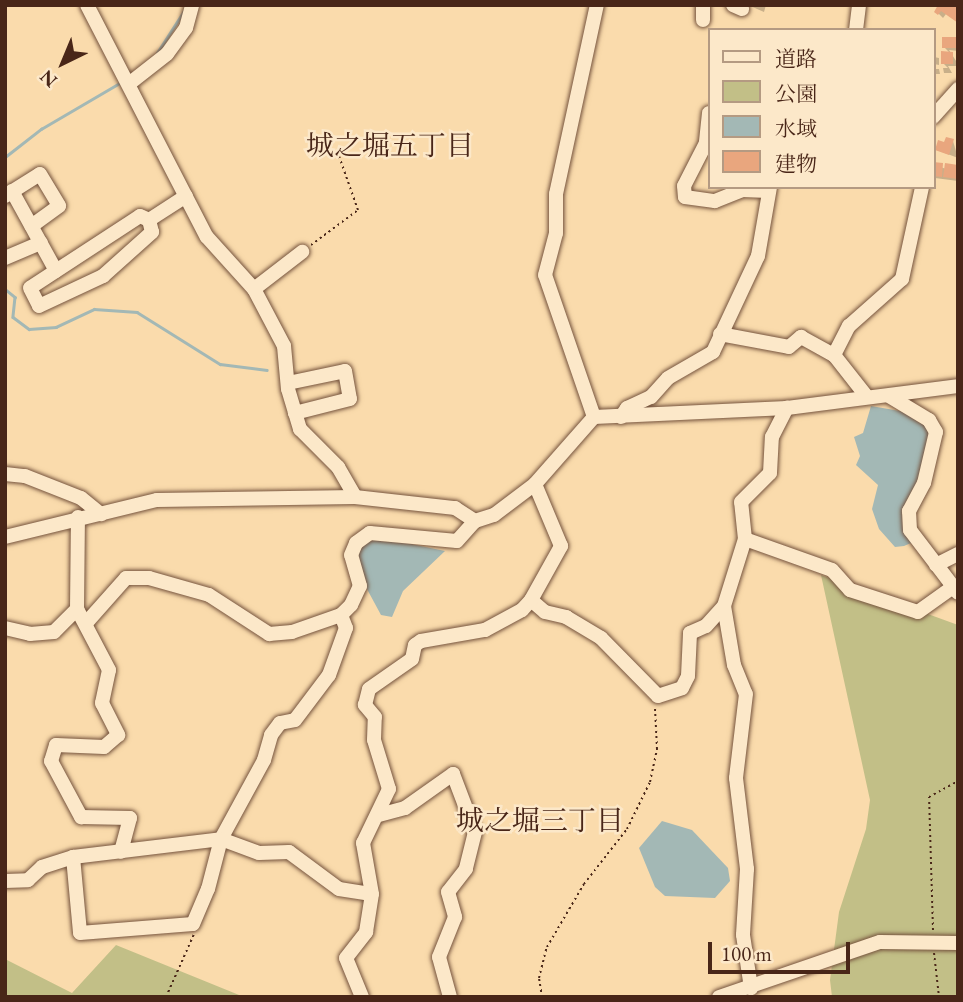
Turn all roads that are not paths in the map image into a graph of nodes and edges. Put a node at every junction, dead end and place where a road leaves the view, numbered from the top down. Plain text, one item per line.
1 (87, 5) edge
2 (192, 5) edge
3 (597, 5) edge
4 (859, 5) edge
5 (856, 28) edge
6 (130, 83) junction
7 (958, 89) edge
8 (935, 115) edge
9 (708, 120) edge
10 (770, 189) edge
11 (922, 189) edge
12 (9, 193) edge
13 (186, 196) junction
14 (149, 220) junction
15 (31, 226) junction
16 (41, 243) junction
17 (302, 252) road end
18 (5, 258) edge
19 (56, 271) junction
20 (254, 289) junction
21 (720, 334) junction
22 (834, 355) junction
23 (288, 383) junction
24 (958, 386) edge
25 (889, 396) junction
26 (867, 397) junction
27 (787, 408) junction
28 (295, 413) junction
29 (594, 417) junction
30 (621, 417) junction
31 (5, 474) edge
32 (535, 484) junction
33 (355, 497) junction
34 (101, 514) junction
35 (78, 517) junction
36 (475, 521) junction
37 (5, 537) edge
38 (745, 539) junction
39 (958, 554) edge
40 (936, 565) junction
41 (956, 590) edge
42 (531, 600) junction
43 (724, 606) junction
44 (77, 609) junction
45 (341, 615) junction
46 (87, 622) junction
47 (5, 628) edge
48 (379, 815) junction
49 (221, 839) junction
50 (121, 852) junction
51 (73, 858) junction
52 (5, 881) edge
53 (372, 894) junction
54 (958, 943) edge
55 (751, 988) junction
56 (728, 996) edge
57 (362, 997) edge
58 (450, 997) edge

1 - 6 street
2 - 6 street
3 - 29 street
4 - 5 street
6 - 13 street
7 - 8 street
9 - 10 street
10 - 21 street
11 - 22 street
12 - 15 street
12 - 15 street
13 - 14 street
13 - 20 street
14 - 19 street
14 - 19 street
15 - 16 street
16 - 18 street
16 - 19 street
17 - 20 street
20 - 23 street
21 - 22 street
21 - 30 street
22 - 26 street
23 - 28 street
23 - 28 street
24 - 25 street
25 - 26 street
25 - 40 street
26 - 27 street
27 - 30 street
27 - 38 street
28 - 33 street
29 - 30 street
29 - 32 street
31 - 34 street
32 - 36 street
32 - 42 street
33 - 34 street
33 - 36 street
34 - 35 street
35 - 37 street
35 - 44 street
36 - 45 street
38 - 41 street
38 - 43 street
39 - 40 street
40 - 41 street
42 - 43 street
42 - 48 street
43 - 55 street
44 - 46 street
44 - 47 street
45 - 46 street
45 - 49 street
46 - 50 street
48 - 53 street
48 - 58 street
49 - 50 street
49 - 51 street
49 - 53 street
50 - 51 street
51 - 52 street
53 - 57 street
54 - 55 street
55 - 56 street

